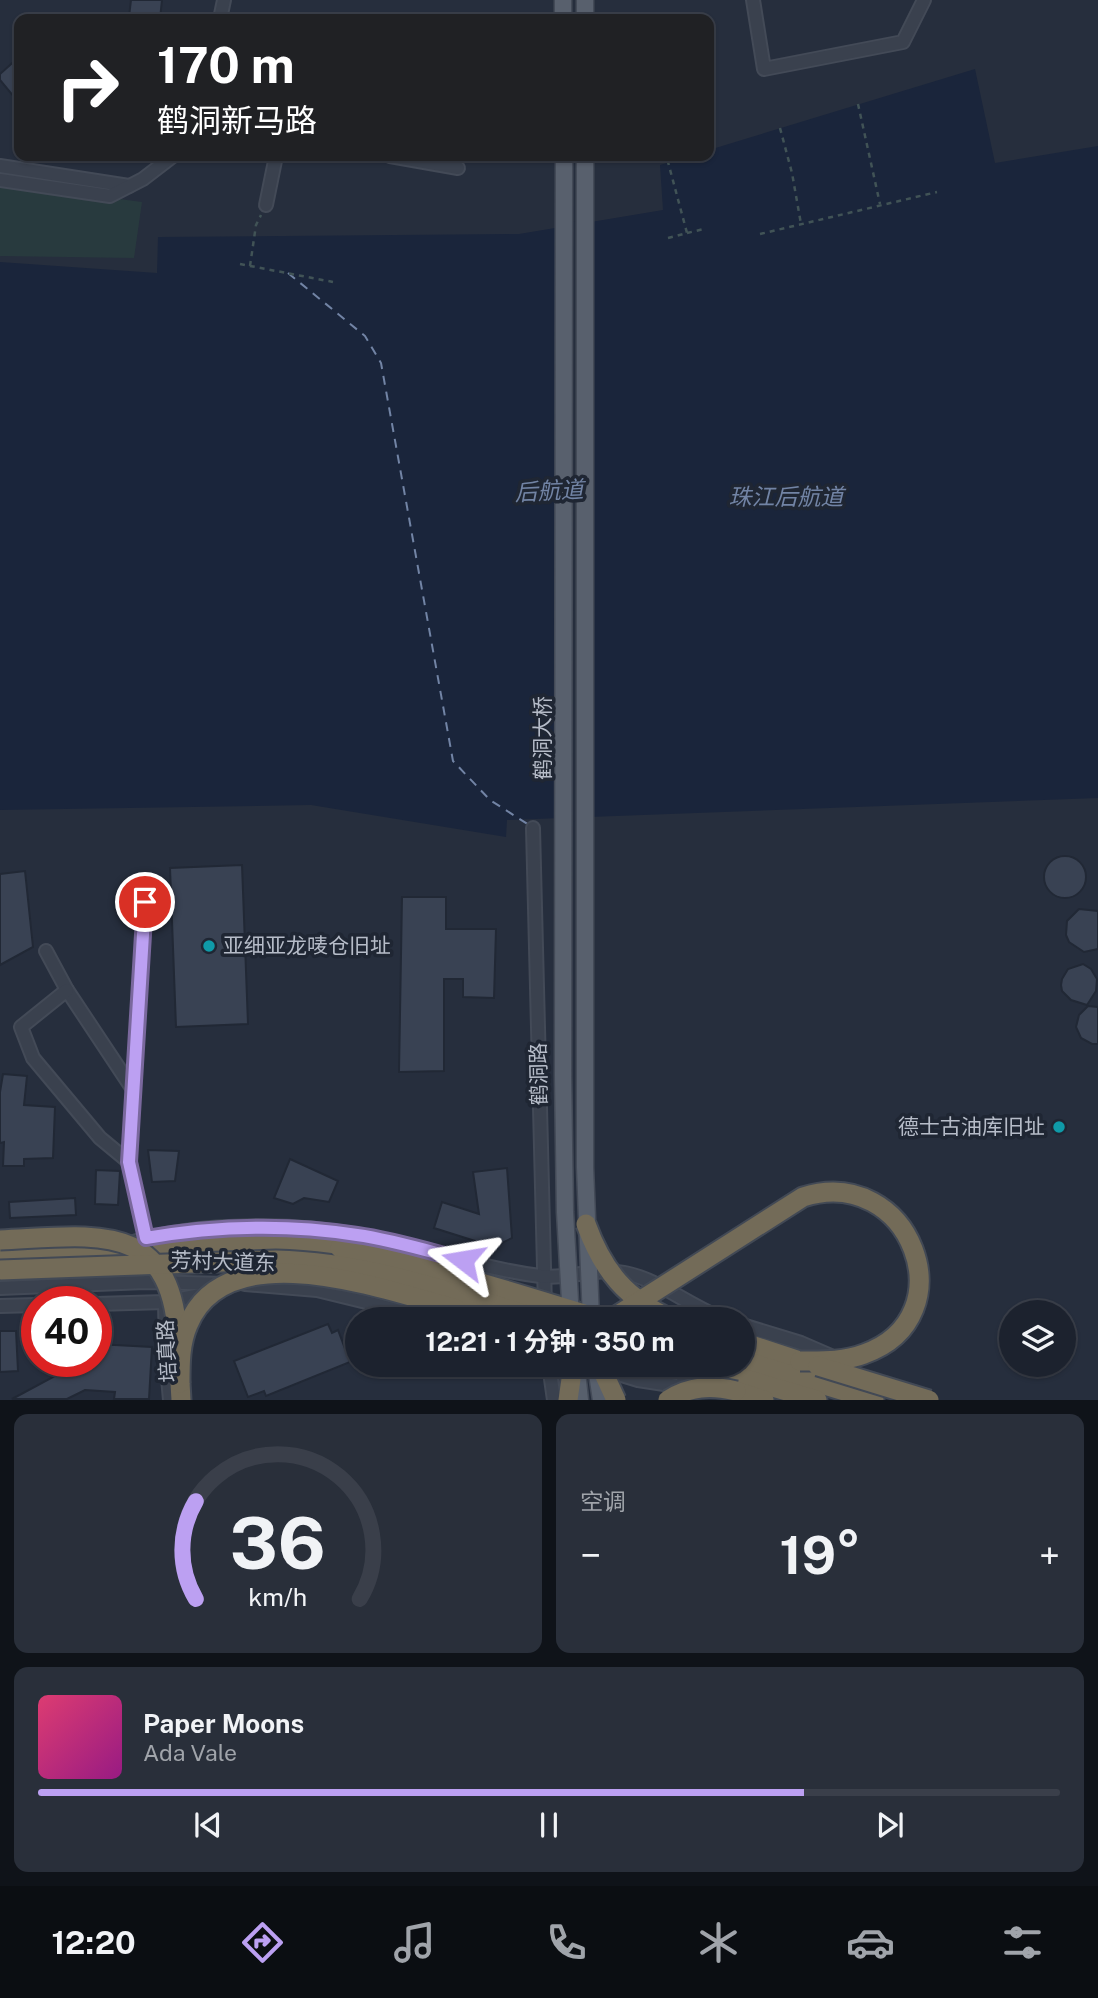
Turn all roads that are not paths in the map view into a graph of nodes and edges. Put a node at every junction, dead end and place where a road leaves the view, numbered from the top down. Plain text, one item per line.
1 (753, 0) edge
2 (924, 0) edge
3 (167, 161) edge
4 (275, 161) edge
5 (418, 161) edge
6 (564, 161) edge
7 (585, 161) edge
8 (0, 166) edge
9 (458, 168) dead end
10 (0, 180) edge
11 (129, 187) junction
12 (266, 205) dead end
13 (533, 828) dead end
14 (145, 902) dead end
15 (46, 951) dead end
16 (66, 990) junction
17 (135, 1091) junction
18 (129, 1162) junction
19 (586, 1224) junction
20 (146, 1238) junction
21 (0, 1240) edge
22 (109, 1250) junction
23 (0, 1254) edge
24 (0, 1270) edge
25 (544, 1277) junction
26 (257, 1285) junction
27 (0, 1289) edge
28 (506, 1290) junction
29 (165, 1302) junction
30 (112, 1304) edge
31 (21, 1305) edge
32 (0, 1306) edge
33 (387, 1307) edge
34 (446, 1307) edge
35 (500, 1307) edge
36 (542, 1307) edge
37 (545, 1307) edge
38 (562, 1307) edge
39 (570, 1307) edge
40 (590, 1307) edge
41 (630, 1307) edge
42 (649, 1307) edge
43 (691, 1307) edge
44 (755, 1329) edge
45 (755, 1346) edge
46 (800, 1361) junction
47 (755, 1364) edge
48 (551, 1377) edge
49 (572, 1377) edge
50 (576, 1377) edge
51 (599, 1377) edge
52 (604, 1377) edge
53 (628, 1377) edge
54 (684, 1377) edge
55 (740, 1377) edge
56 (177, 1394) edge
57 (675, 1395) edge
58 (554, 1399) edge
59 (568, 1399) edge
60 (580, 1399) edge
61 (601, 1399) edge
62 (616, 1399) edge
63 (738, 1399) edge
64 (764, 1399) edge
65 (817, 1399) edge
66 (874, 1399) edge
67 (885, 1399) edge
68 (929, 1399) edge

1 - 2 street
3 - 11 street
4 - 12 street
5 - 9 street
6 - 39 main road, 鹤洞大桥, bridge
7 - 19 main road, 鹤洞大桥, bridge
8 - 11 street
10 - 11 street
13 - 25 street, 鹤洞路
14 - 17 street
15 - 16 street
16 - 17 street
16 - 18 street
17 - 18 street
18 - 20 street
19 - 40 main road, 鹤洞大桥, bridge
19 - 42 highway, bridge
20 - 22 street, 芳村大道东
20 - 25 street, 芳村大道东
21 - 56 highway, bridge
22 - 23 highway, 芳村大道东
22 - 28 highway, 芳村大道东, bridge
24 - 35 highway, 芳村大道东, bridge
25 - 37 street, 鹤洞路
25 - 43 street, 芳村大道东
26 - 27 street, 芳村大道东
26 - 29 street
26 - 33 street, 芳村大道东
28 - 36 highway, bridge
28 - 38 highway, bridge
29 - 30 street
29 - 56 street, 培真路
31 - 32 street
34 - 56 highway, bridge
41 - 46 highway, bridge
44 - 67 street
45 - 46 highway
46 - 68 highway, bridge
47 - 66 highway
48 - 58 street
49 - 59 highway
50 - 60 main road
51 - 61 main road, bridge
52 - 62 highway, bridge
53 - 57 street
54 - 57 street
55 - 65 highway
57 - 63 street
57 - 64 highway, bridge

